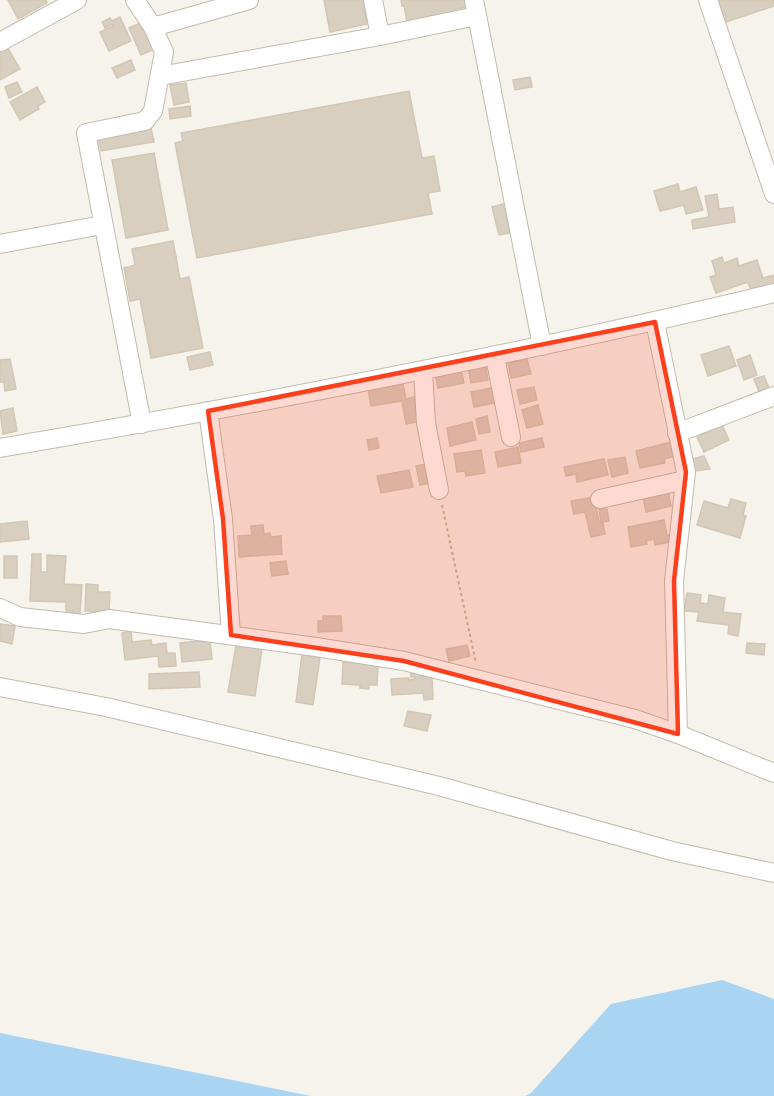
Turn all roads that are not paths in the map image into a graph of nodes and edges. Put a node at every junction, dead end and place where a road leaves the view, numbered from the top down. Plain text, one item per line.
1 (77, 0) edge
2 (135, 0) edge
3 (249, 0) edge
4 (373, 0) edge
5 (708, 0) edge
6 (476, 8) edge
7 (153, 27) junction
8 (380, 36) junction
9 (0, 42) edge
10 (160, 76) junction
11 (774, 194) edge
12 (102, 225) junction
13 (0, 244) edge
14 (774, 293) edge
15 (656, 322) junction
16 (542, 346) junction
17 (495, 357) junction
18 (423, 371) junction
19 (774, 396) edge
20 (208, 411) junction
21 (142, 424) junction
22 (677, 433) junction
23 (511, 437) dead end
24 (0, 448) edge
25 (685, 480) junction
26 (439, 490) road end
27 (600, 499) dead end
28 (0, 608) edge
29 (231, 635) junction
30 (0, 687) edge
31 (678, 734) junction
32 (774, 773) edge
33 (774, 873) edge

1 - 9 street
2 - 7 street
3 - 7 street
4 - 8 street
5 - 11 street
6 - 8 street
6 - 16 street
7 - 10 street
8 - 10 street
10 - 12 street
12 - 13 street
12 - 21 street
14 - 15 street
15 - 16 street
15 - 22 street
16 - 17 street
17 - 18 street
17 - 23 street
18 - 20 street
18 - 26 street
19 - 22 street
20 - 21 street
20 - 29 street
21 - 24 street
22 - 25 street
25 - 27 street
25 - 31 street
28 - 29 street
29 - 31 street
30 - 33 street
31 - 32 street

